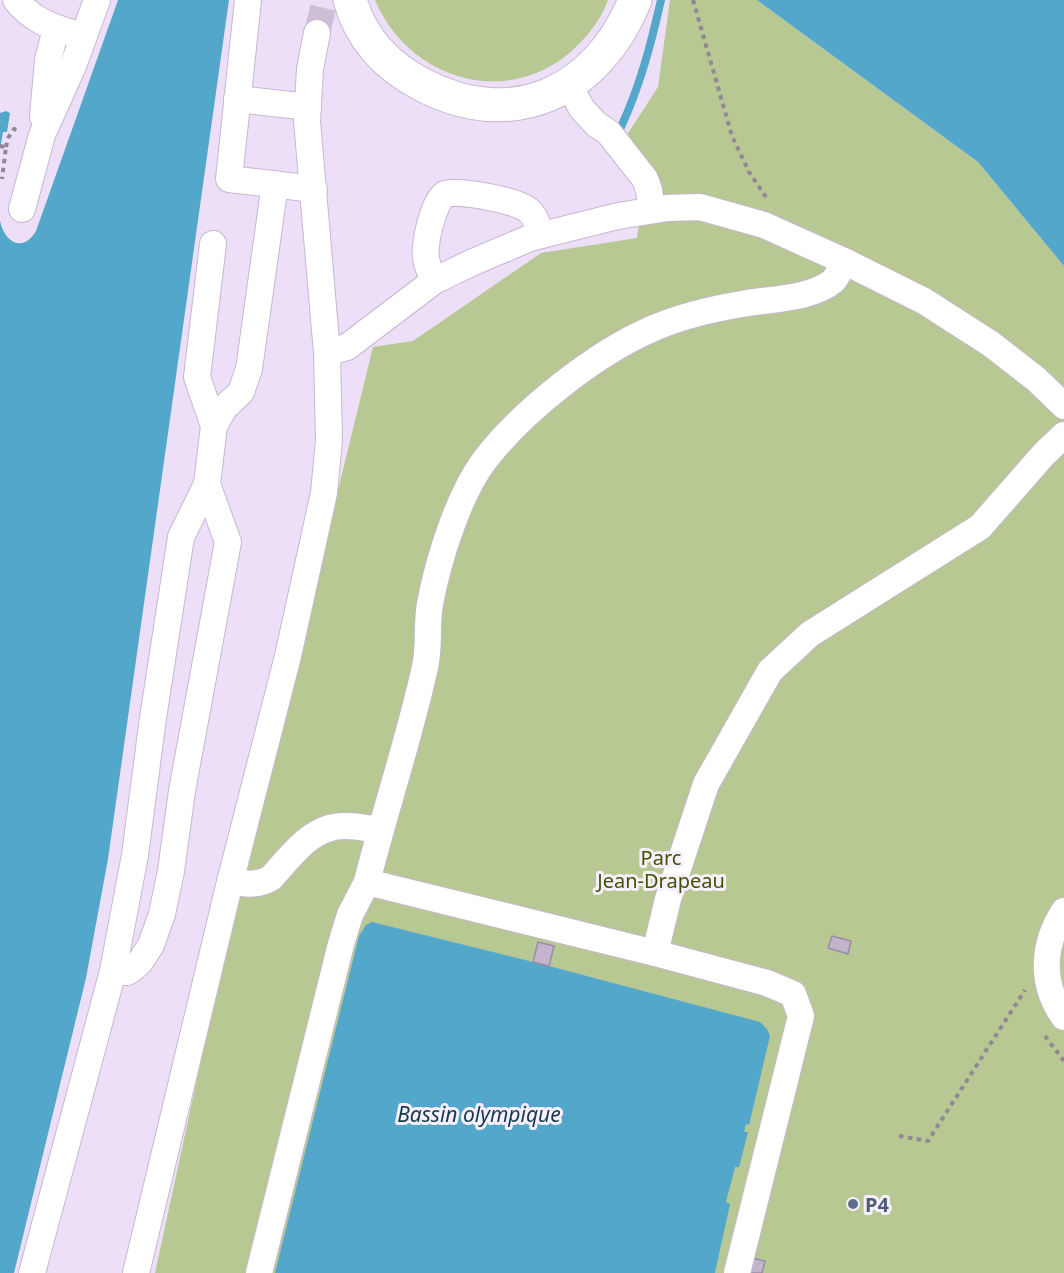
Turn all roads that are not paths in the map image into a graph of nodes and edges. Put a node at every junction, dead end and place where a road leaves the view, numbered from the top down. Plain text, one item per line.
1 (16, 0) edge
2 (97, 0) edge
3 (248, 0) edge
4 (350, 0) edge
5 (635, 0) edge
6 (56, 29) junction
7 (317, 33) tunnel mouth
8 (83, 37) junction
9 (567, 84) junction
10 (237, 99) junction
11 (308, 107) junction
12 (32, 133) junction
13 (274, 184) junction
14 (314, 189) junction
15 (22, 209) dead end
16 (652, 210) junction
17 (541, 235) junction
18 (213, 244) dead end
19 (844, 261) junction
20 (434, 281) junction
21 (327, 353) junction
22 (1064, 406) edge
23 (214, 426) junction
24 (1064, 435) edge
25 (207, 484) junction
26 (142, 800) junction
27 (180, 807) junction
28 (380, 830) junction
29 (230, 881) junction
30 (368, 882) junction
31 (1064, 911) edge
32 (655, 953) junction
33 (113, 971) junction
34 (1064, 1017) edge
35 (32, 1273) edge
36 (136, 1273) edge
37 (260, 1273) edge
38 (737, 1273) edge

1 - 6 street
2 - 8 street
3 - 10 street
4 - 9 main road
5 - 9 main road
6 - 8 street
6 - 12 street
7 - 11 street
8 - 12 street
9 - 16 street
10 - 11 street
10 - 13 street
11 - 14 street
12 - 15 street
13 - 14 street
13 - 23 street
14 - 21 street
16 - 17 street
16 - 19 street
17 - 20 street
17 - 20 street
18 - 23 street
19 - 22 street
19 - 28 street
20 - 21 street
21 - 29 street
23 - 25 street
24 - 32 street
25 - 26 street
25 - 27 street
26 - 27 street
26 - 33 street
27 - 33 street
28 - 29 street
28 - 30 street
29 - 36 street
30 - 32 street
30 - 37 street
31 - 34 street
32 - 38 street
33 - 35 street

